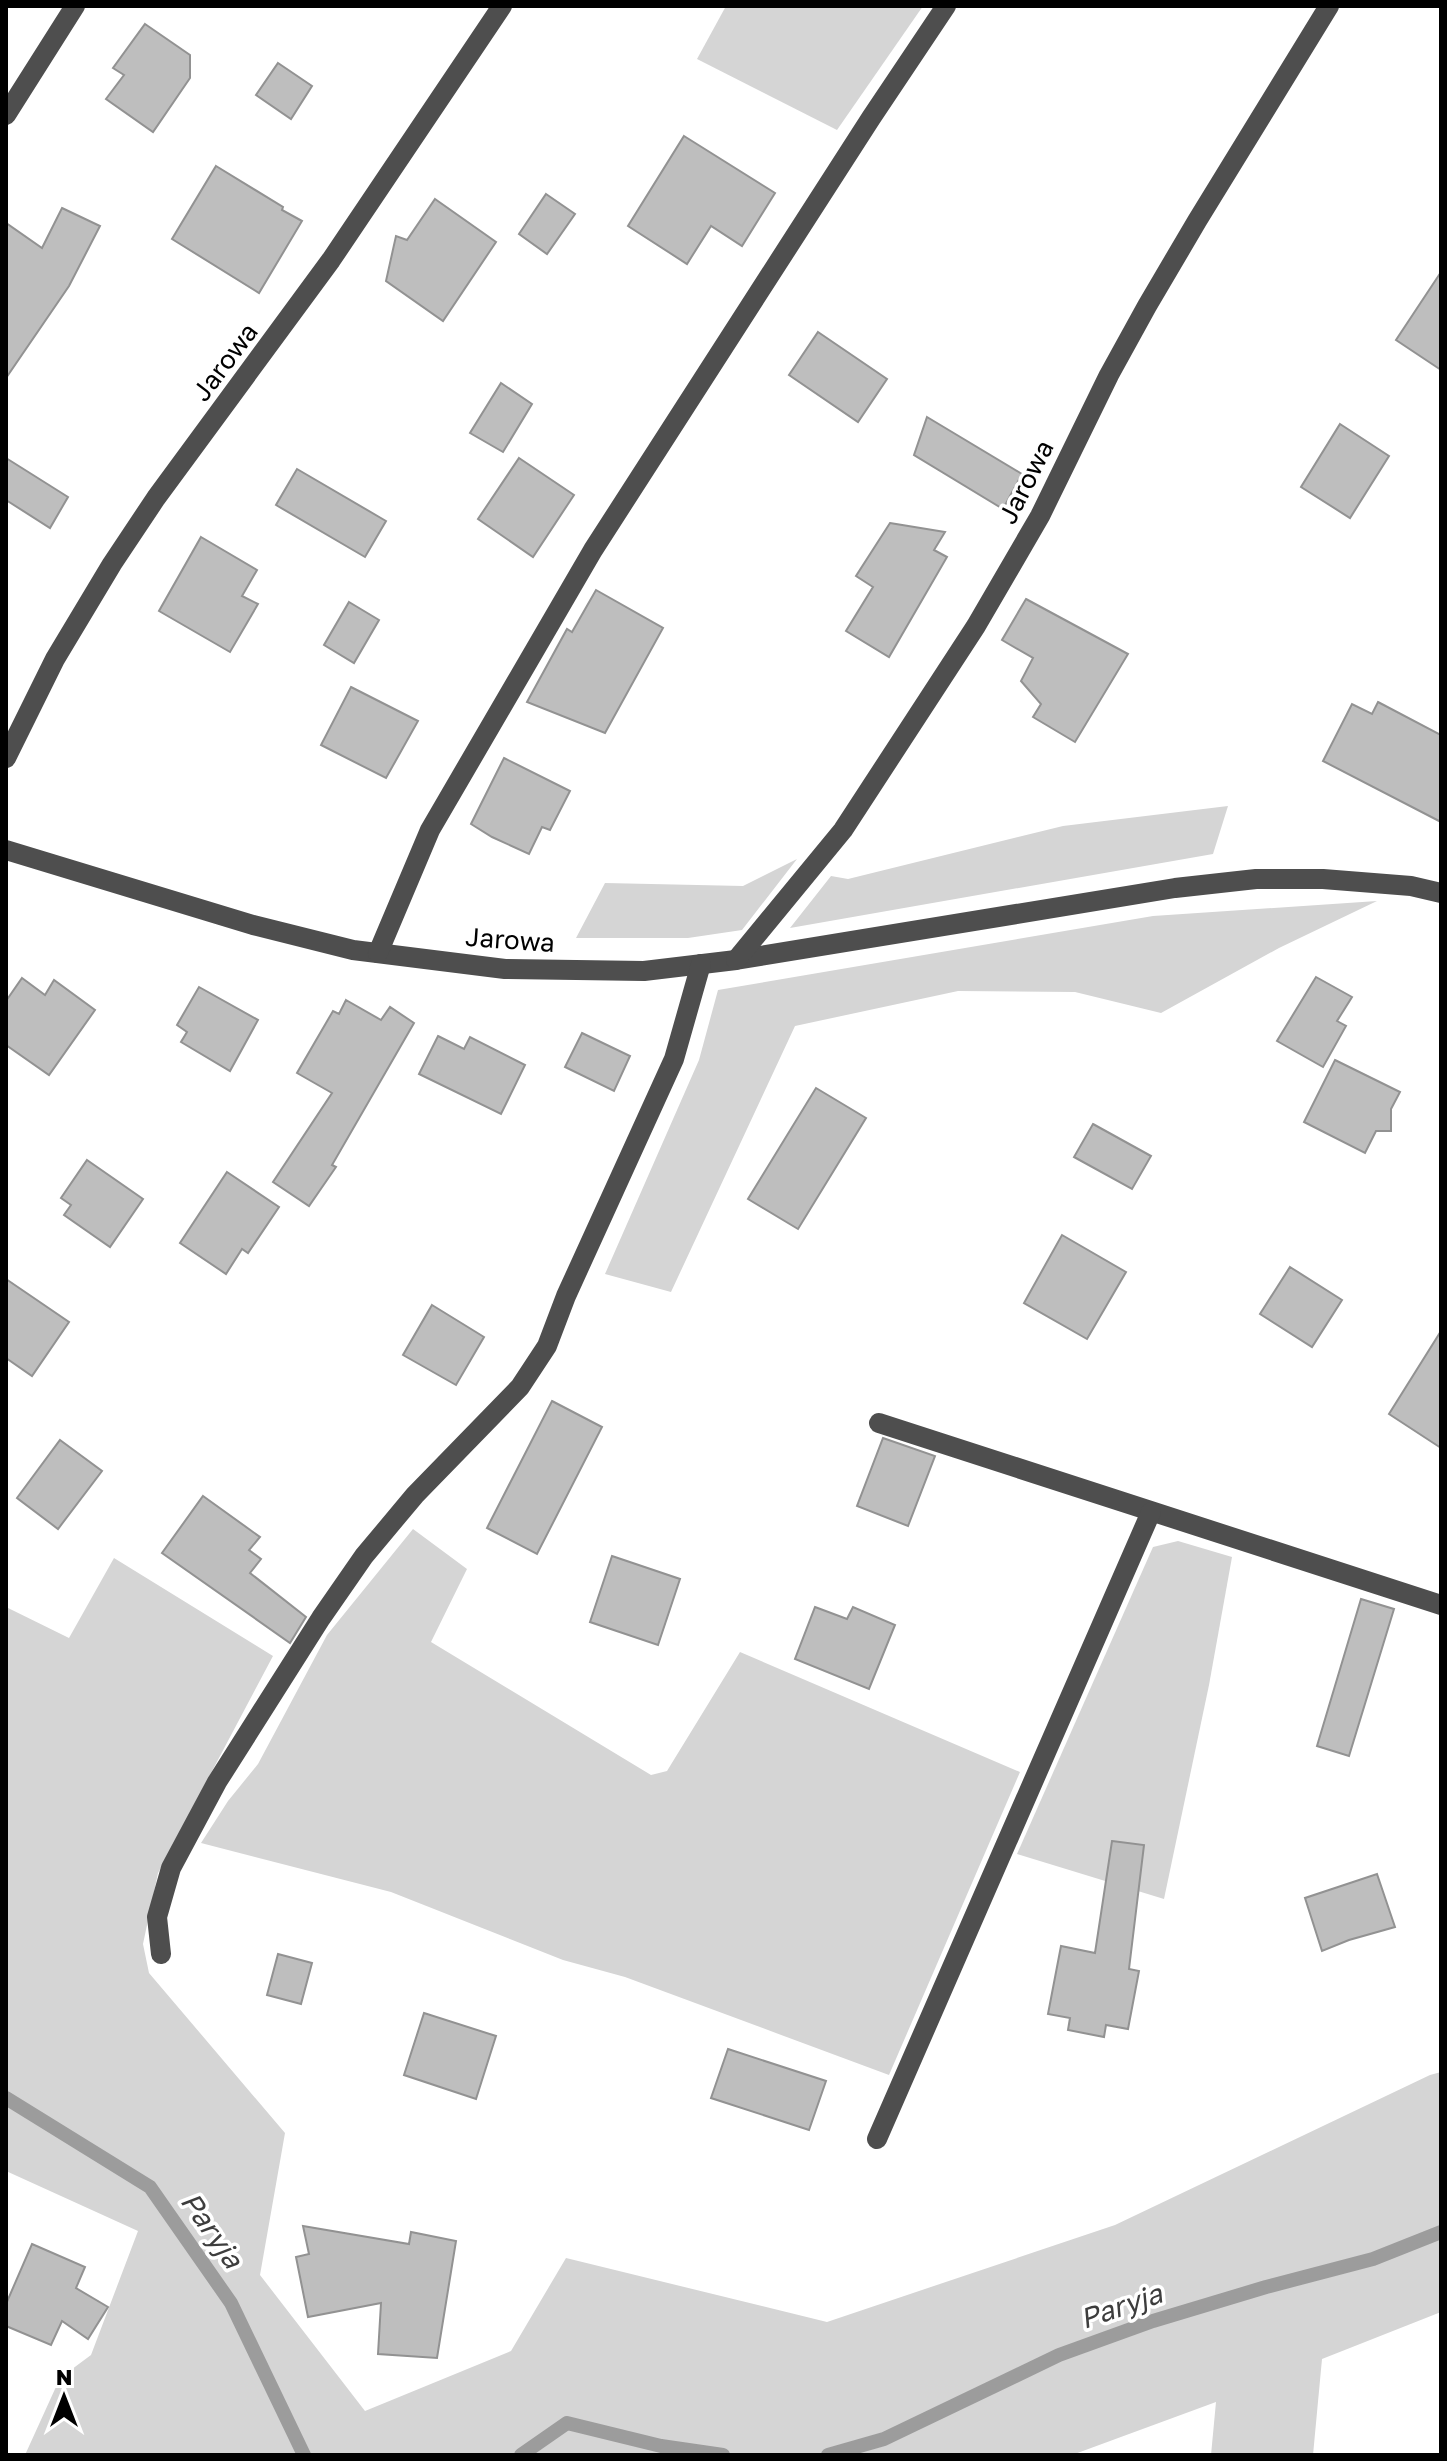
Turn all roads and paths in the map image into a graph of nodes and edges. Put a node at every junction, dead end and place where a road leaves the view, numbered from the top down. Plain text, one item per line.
1 (75, 6) edge
2 (502, 6) edge
3 (946, 6) edge
4 (1329, 6) edge
5 (6, 115) edge
6 (6, 758) edge
7 (6, 850) edge
8 (1441, 893) edge
9 (378, 953) junction
10 (736, 960) junction
11 (701, 964) junction
12 (879, 1423) dead end
13 (1151, 1512) junction
14 (1441, 1605) edge
15 (161, 1954) dead end
16 (877, 2139) dead end

1 - 5 street
2 - 6 street, Jarowa
3 - 9 street
4 - 10 street, Jarowa
7 - 9 street, Jarowa
8 - 10 street, Jarowa
9 - 11 street, Jarowa
10 - 11 street, Jarowa
11 - 15 street
12 - 13 street
13 - 14 street
13 - 16 street

